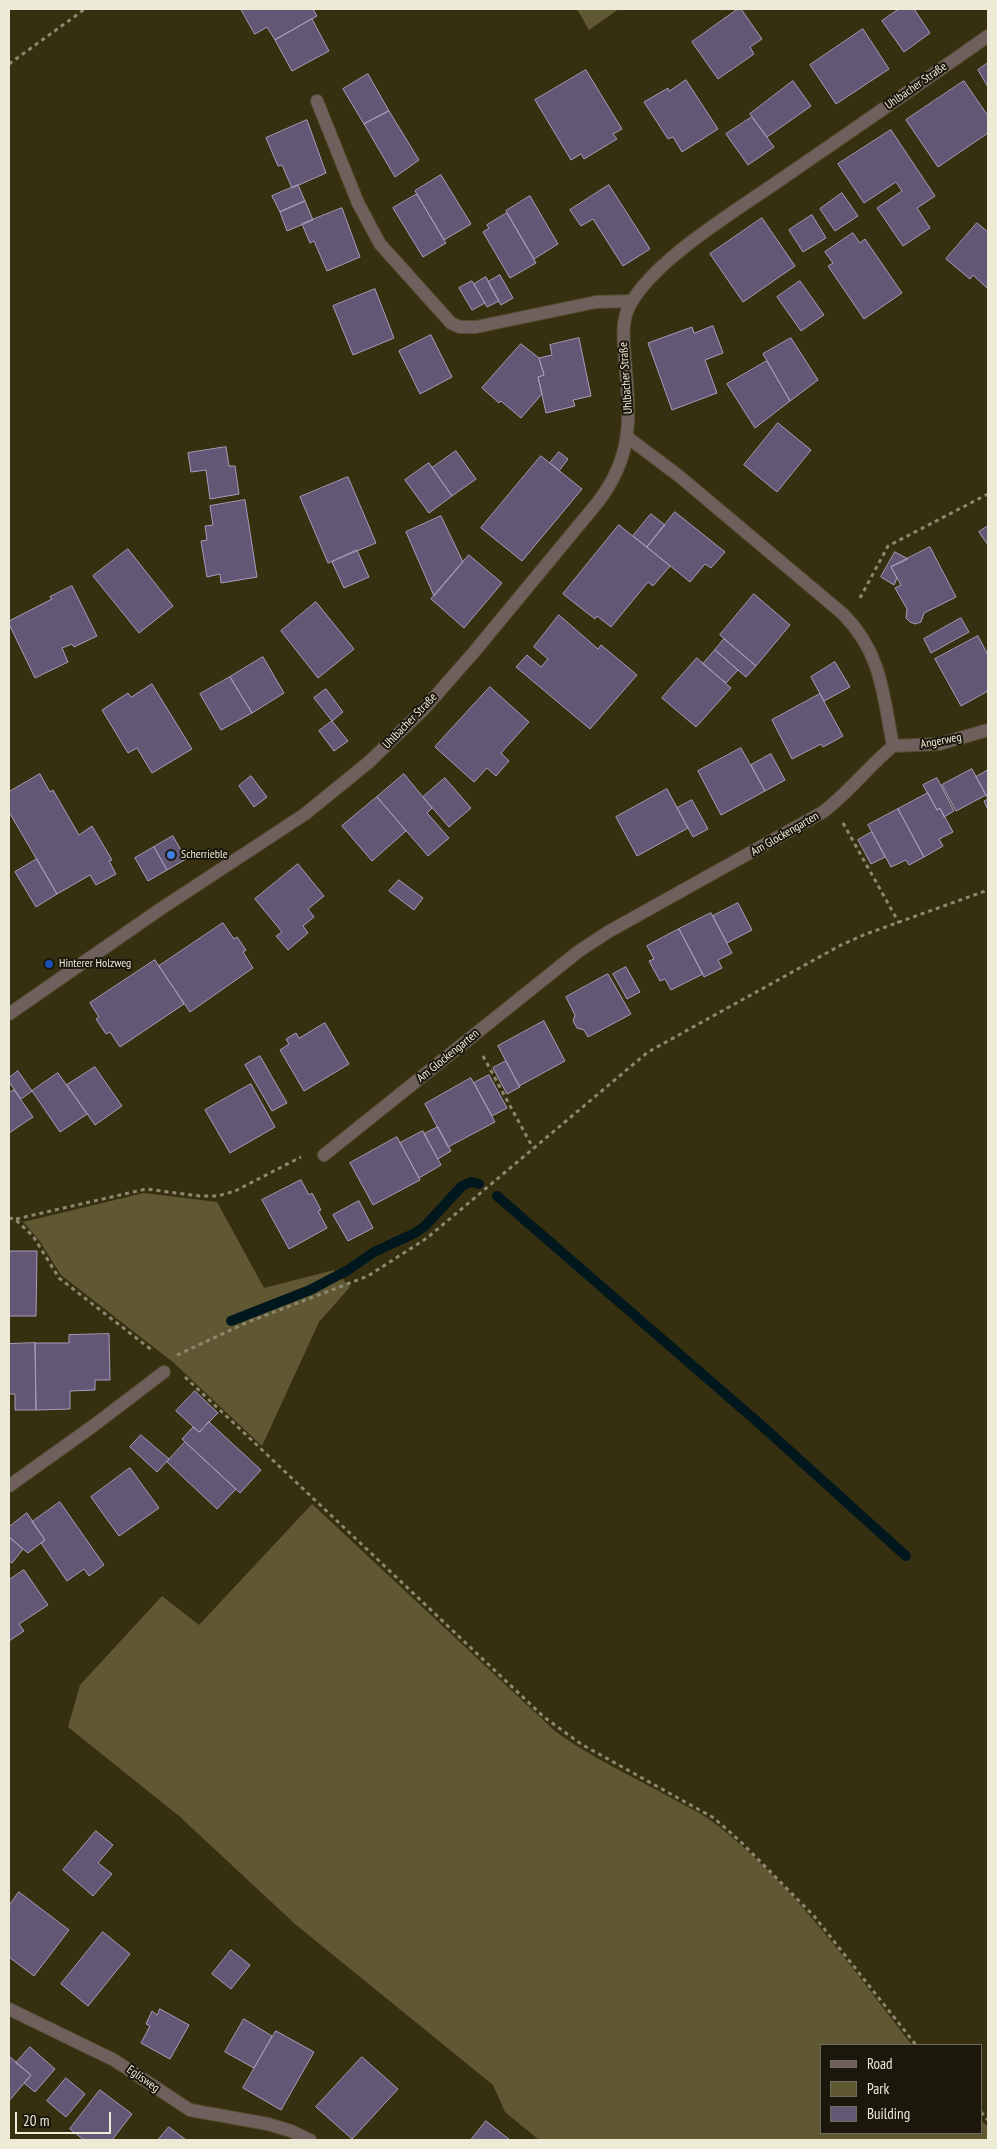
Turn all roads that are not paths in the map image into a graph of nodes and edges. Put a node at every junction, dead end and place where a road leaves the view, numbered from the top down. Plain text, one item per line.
1 (988, 36) edge
2 (318, 101) dead end
3 (631, 302) junction
4 (627, 437) junction
5 (988, 730) edge
6 (893, 746) junction
7 (9, 1014) edge
8 (324, 1155) road end
9 (166, 1367) road end
10 (9, 1486) edge
11 (9, 2009) edge
12 (310, 2140) edge

1 - 3 street, Uhlbacher Straße
2 - 3 street
3 - 4 street, Uhlbacher Straße
4 - 6 street
4 - 7 street, Uhlbacher Straße
5 - 6 street, Angerweg
6 - 8 street, Am Glockengarten
9 - 10 street
11 - 12 street, Eglisweg

